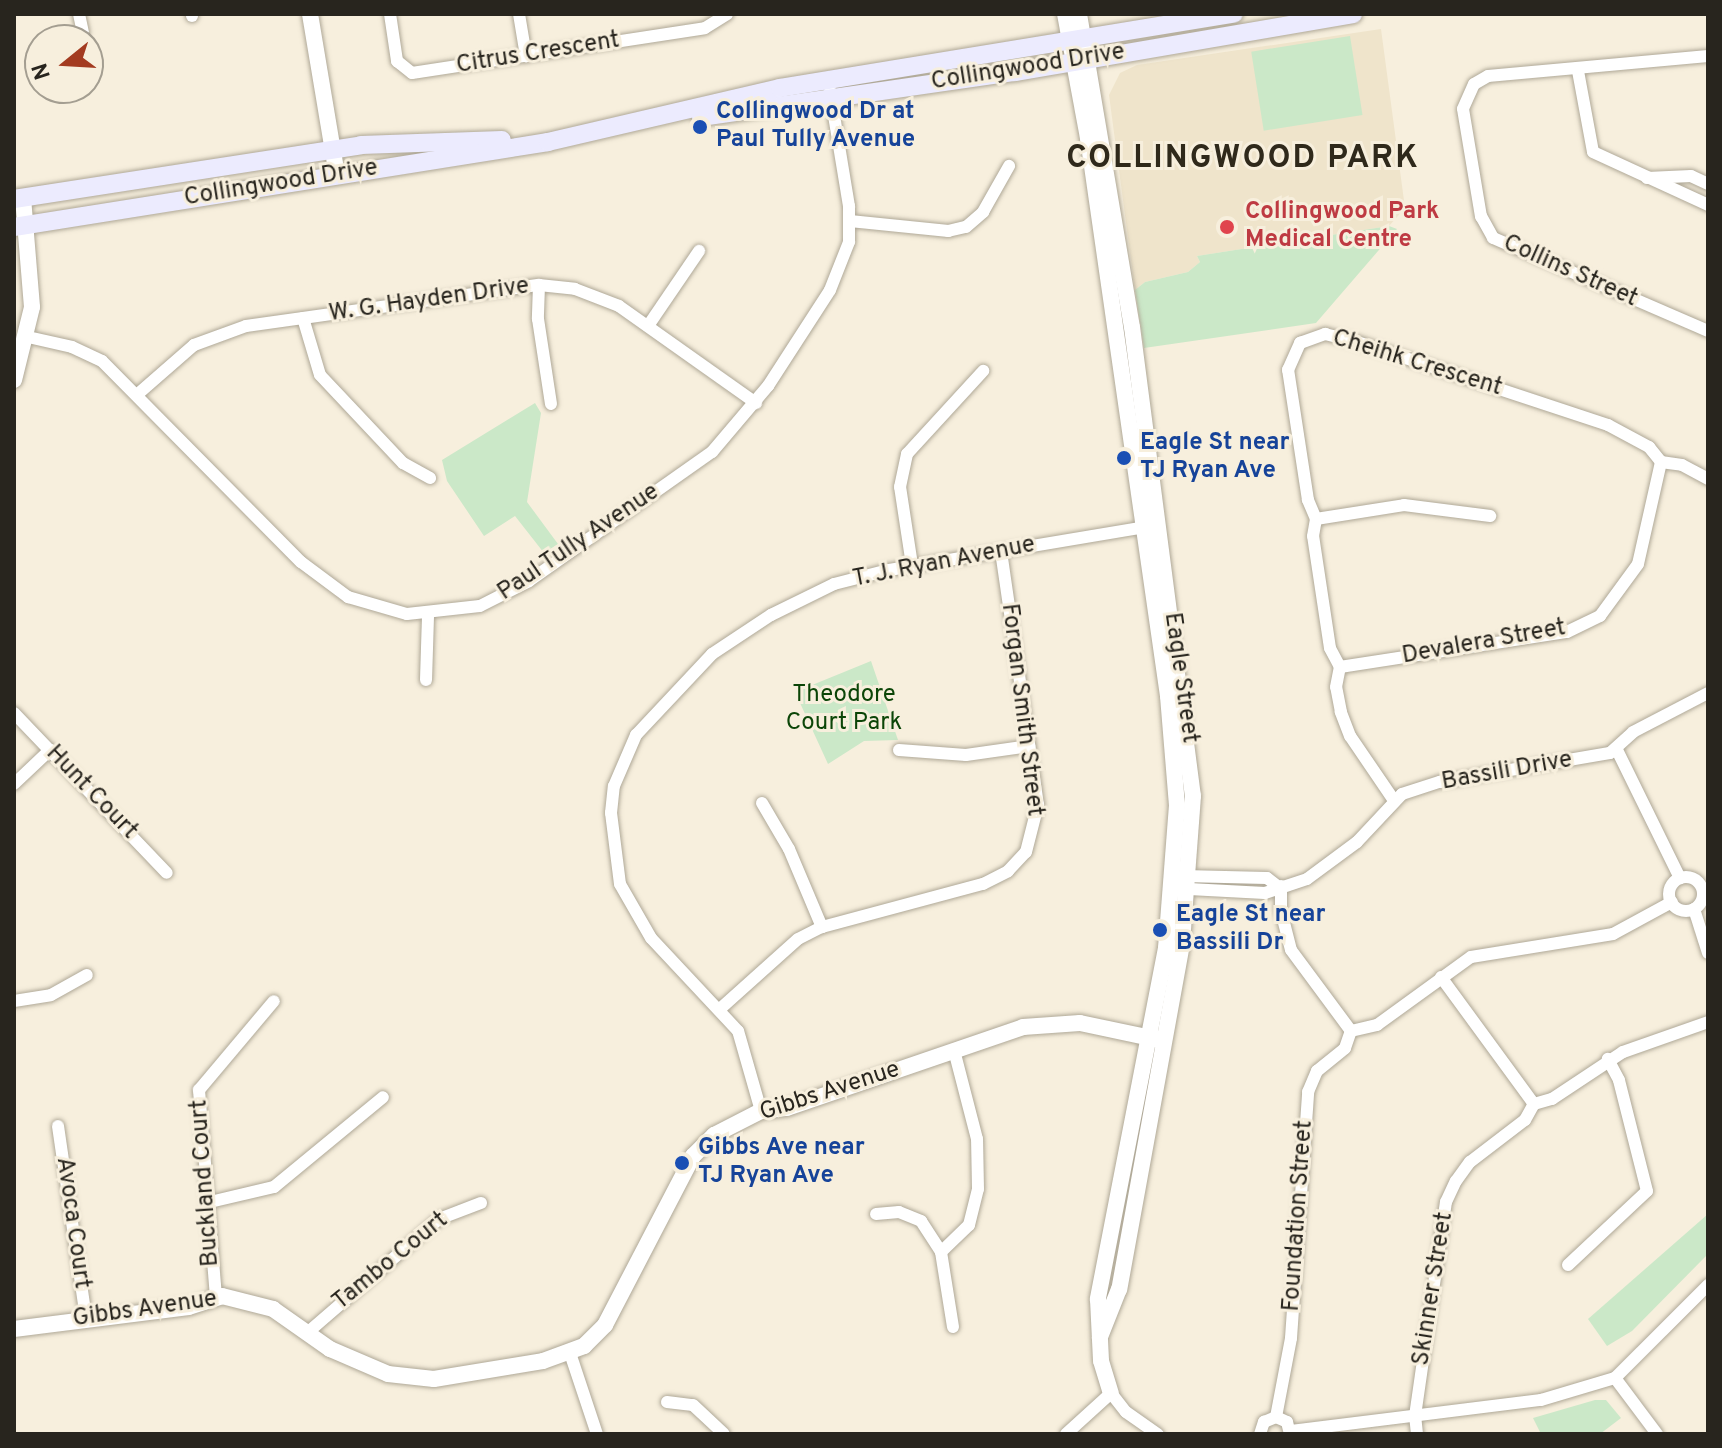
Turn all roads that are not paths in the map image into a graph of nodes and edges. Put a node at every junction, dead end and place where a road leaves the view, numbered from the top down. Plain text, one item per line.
1 (310, 14) edge
2 (390, 14) edge
3 (519, 14) edge
4 (727, 14) edge
5 (1065, 14) edge
6 (1079, 14) edge
7 (1234, 14) edge
8 (1353, 14) edge
9 (1077, 37) junction
10 (526, 56) junction
11 (1708, 56) edge
12 (1083, 60) junction
13 (1578, 71) junction
14 (830, 88) junction
15 (548, 142) junction
16 (332, 149) junction
17 (1009, 166) dead end
18 (337, 175) junction
19 (1647, 178) junction
20 (1708, 184) edge
21 (18, 198) edge
22 (1708, 205) edge
23 (850, 221) junction
24 (18, 224) edge
25 (699, 251) dead end
26 (539, 285) junction
27 (303, 318) junction
28 (648, 326) junction
29 (1708, 331) edge
30 (28, 337) junction
31 (983, 371) dead end
32 (14, 380) edge
33 (139, 393) junction
34 (756, 403) junction
35 (551, 404) dead end
36 (1661, 462) junction
37 (430, 478) dead end
38 (1708, 479) edge
39 (1490, 516) dead end
40 (1316, 519) junction
41 (1150, 526) junction
42 (1001, 551) junction
43 (912, 565) junction
44 (428, 615) junction
45 (1340, 667) junction
46 (426, 680) dead end
47 (1708, 693) edge
48 (14, 713) edge
49 (1029, 746) junction
50 (50, 750) junction
51 (899, 750) dead end
52 (1617, 750) junction
53 (14, 784) edge
54 (1393, 799) junction
55 (762, 803) dead end
56 (167, 873) dead end
57 (1680, 878) junction
58 (1174, 880) junction
59 (1190, 880) junction
60 (1704, 883) edge
61 (1279, 886) junction
62 (1672, 902) junction
63 (1694, 909) junction
64 (822, 927) junction
65 (1708, 953) edge
66 (87, 975) dead end
67 (1441, 977) junction
68 (14, 1001) edge
69 (274, 1001) dead end
70 (721, 1008) junction
71 (1708, 1022) edge
72 (1351, 1031) junction
73 (1158, 1039) junction
74 (954, 1050) junction
75 (1608, 1059) junction
76 (383, 1097) dead end
77 (1534, 1104) junction
78 (761, 1111) junction
79 (58, 1126) dead end
80 (210, 1202) junction
81 (481, 1203) dead end
82 (876, 1214) dead end
83 (941, 1252) junction
84 (1568, 1265) dead end
85 (1708, 1285) edge
86 (216, 1297) junction
87 (86, 1319) junction
88 (953, 1327) dead end
89 (14, 1329) edge
90 (307, 1333) junction
91 (570, 1353) junction
92 (1615, 1378) junction
93 (1111, 1393) junction
94 (667, 1402) dead end
95 (1415, 1416) junction
96 (1276, 1417) junction
97 (1290, 1433) edge
98 (597, 1434) edge
99 (724, 1434) edge
100 (1066, 1434) edge
101 (1158, 1434) edge
102 (1258, 1434) edge
103 (1417, 1434) edge
104 (1657, 1434) edge

1 - 16 street
2 - 10 street, Citrus Crescent
3 - 10 street
4 - 10 street, Citrus Crescent
5 - 9 street, Eagle Street
6 - 9 street, Eagle Street
7 - 9 main road, Collingwood Drive
8 - 12 main road, Collingwood Drive
9 - 12 street, Eagle Street
9 - 14 main road, Collingwood Drive
11 - 13 street, Collins Street
12 - 14 main road, Collingwood Drive
12 - 41 street, Eagle Street
13 - 19 street
13 - 29 street, Collins Street
14 - 15 main road, Collingwood Drive
14 - 23 street, Paul Tully Avenue
15 - 16 main road, Collingwood Drive
15 - 18 main road, Collingwood Drive
16 - 18 street
16 - 21 main road, Collingwood Drive
17 - 23 street
18 - 24 main road, Collingwood Drive
19 - 20 street
19 - 22 street
21 - 24 street
23 - 34 street, Paul Tully Avenue
24 - 30 street
25 - 28 street
26 - 27 street, W. G. Hayden Drive
26 - 28 street, W. G. Hayden Drive
26 - 35 street
27 - 33 street, W. G. Hayden Drive
27 - 37 street
28 - 34 street, W. G. Hayden Drive
30 - 32 street
30 - 33 street, Paul Tully Avenue
31 - 43 street
33 - 44 street, Paul Tully Avenue
34 - 44 street, Paul Tully Avenue
36 - 38 street, Cheihk Crescent
36 - 40 street, Cheihk Crescent
36 - 45 street, Devalera Street
39 - 40 street
40 - 45 street, Cheihk Crescent
41 - 42 street, T. J. Ryan Avenue
41 - 58 street, Eagle Street
41 - 59 street, Eagle Street
42 - 43 street, T. J. Ryan Avenue
42 - 49 street, Forgan Smith Street
43 - 70 street, T. J. Ryan Avenue
44 - 46 street
45 - 54 street, Cheihk Crescent
47 - 52 street, Bassili Drive
48 - 50 street, Hunt Court
49 - 51 street
49 - 64 street, Forgan Smith Street
50 - 53 street
50 - 56 street, Hunt Court
52 - 54 street, Bassili Drive
52 - 57 street
54 - 61 street
55 - 64 street
57 - 60 street
57 - 62 street
58 - 59 street
58 - 73 street, Eagle Street
59 - 61 street
59 - 73 street, Eagle Street
60 - 63 street
61 - 72 street
62 - 63 street
62 - 67 street
63 - 65 street
64 - 70 street, Forgan Smith Street
66 - 68 street
67 - 72 street
67 - 77 street
69 - 80 street, Buckland Court
70 - 78 street, T. J. Ryan Avenue
71 - 75 street, Skinner Street
72 - 96 street, Foundation Street
73 - 74 street, Gibbs Avenue
73 - 93 street, Eagle Street
74 - 78 street, Gibbs Avenue
74 - 83 street
75 - 77 street, Skinner Street
75 - 84 street
76 - 80 street
77 - 95 street, Skinner Street
78 - 91 street, Gibbs Avenue
79 - 87 street, Avoca Court
80 - 86 street, Buckland Court
81 - 90 street, Tambo Court
82 - 83 street
83 - 88 street
85 - 92 street
86 - 87 street, Gibbs Avenue
86 - 90 street, Gibbs Avenue
87 - 89 street, Gibbs Avenue
90 - 91 street, Gibbs Avenue
91 - 98 street
92 - 95 street
92 - 104 street
93 - 100 street
93 - 101 street
94 - 99 street
95 - 97 street
95 - 103 street, Skinner Street
96 - 97 street
96 - 102 street

